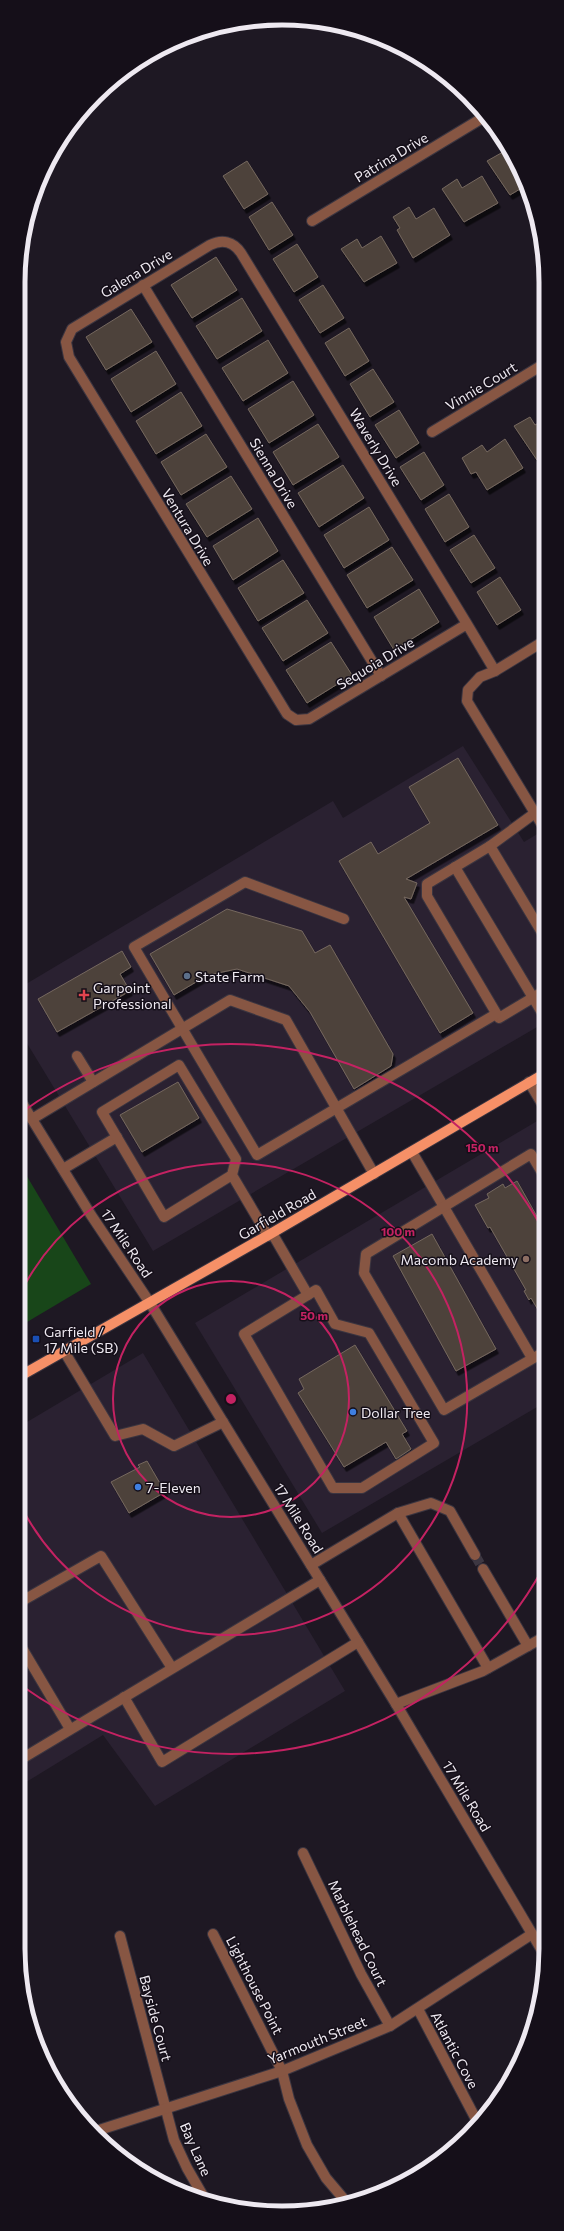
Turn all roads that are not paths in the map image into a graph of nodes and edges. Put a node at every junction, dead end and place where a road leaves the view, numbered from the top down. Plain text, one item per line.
1 (480, 119) edge
2 (312, 221) dead end
3 (229, 242) joint
4 (143, 285) junction
5 (66, 342) joint
6 (539, 367) edge
7 (432, 432) dead end
8 (467, 624) junction
9 (539, 644) edge
10 (495, 670) junction
11 (381, 676) junction
12 (296, 720) joint
13 (535, 813) junction
14 (539, 820) edge
15 (490, 846) junction
16 (456, 866) junction
17 (344, 919) dead end
18 (539, 928) edge
19 (539, 994) edge
20 (533, 998) junction
21 (539, 1008) edge
22 (496, 1014) junction
23 (181, 1029) junction
24 (77, 1056) dead end
25 (539, 1077) edge
26 (93, 1082) junction
27 (529, 1082) junction
28 (539, 1099) edge
29 (25, 1108) edge
30 (338, 1108) junction
31 (32, 1119) junction
32 (117, 1137) junction
33 (412, 1152) junction
34 (539, 1168) edge
35 (63, 1169) junction
36 (374, 1174) junction
37 (232, 1176) junction
38 (444, 1206) junction
39 (270, 1234) junction
40 (308, 1295) junction
41 (150, 1303) junction
42 (64, 1351) junction
43 (539, 1354) edge
44 (532, 1358) junction
45 (25, 1373) edge
46 (224, 1422) junction
47 (398, 1513) junction
48 (475, 1555) tunnel mouth
49 (311, 1565) junction
50 (483, 1569) tunnel mouth
51 (320, 1580) junction
52 (25, 1600) edge
53 (539, 1640) edge
54 (358, 1642) junction
55 (528, 1646) junction
56 (25, 1653) edge
57 (172, 1668) junction
58 (488, 1668) junction
59 (124, 1697) junction
60 (396, 1704) junction
61 (70, 1730) junction
62 (25, 1757) edge
63 (303, 1853) dead end
64 (213, 1934) dead end
65 (532, 1934) junction
66 (120, 1936) dead end
67 (539, 1946) edge
68 (418, 2009) junction
69 (390, 2026) junction
70 (282, 2070) junction
71 (165, 2107) junction
72 (475, 2118) edge
73 (99, 2130) edge
74 (201, 2193) edge
75 (343, 2198) edge

1 - 2 street, Patrina Drive
3 - 4 street, Galena Drive
3 - 8 street, Waverly Drive
4 - 5 street, Galena Drive
4 - 11 street, Sienna Drive
5 - 12 street, Ventura Drive
6 - 7 street, Vinnie Court
8 - 10 street, Waverly Drive
8 - 11 street, Sequoia Drive
9 - 10 street
10 - 13 street
11 - 12 street, Sequoia Drive
13 - 14 street
13 - 15 street
15 - 16 street
15 - 18 street
16 - 20 street
16 - 22 street
17 - 23 street
19 - 20 street
20 - 21 street
20 - 22 street
22 - 30 street
23 - 26 street
23 - 30 street
23 - 30 street
24 - 26 street
25 - 27 main road, Garfield Road
26 - 31 street
27 - 28 street
27 - 33 main road, Garfield Road
29 - 31 street, 17 Mile Road
30 - 36 street
31 - 35 street, 17 Mile Road
32 - 35 street
32 - 37 street
32 - 37 street
33 - 36 main road, Garfield Road
33 - 38 street
34 - 38 street
35 - 41 street, 17 Mile Road
36 - 39 main road, Garfield Road
37 - 39 street
38 - 44 street
38 - 44 street
39 - 40 street
39 - 41 main road, Garfield Road
40 - 40 street
41 - 42 main road, Garfield Road
41 - 46 street, 17 Mile Road
42 - 45 main road, Garfield Road
42 - 46 street
43 - 44 street
46 - 49 street, 17 Mile Road
47 - 48 street
47 - 49 street
47 - 58 street
49 - 51 street, 17 Mile Road
50 - 55 street
51 - 54 street, 17 Mile Road
51 - 57 street
52 - 57 street
53 - 55 street
54 - 59 street
54 - 60 street, 17 Mile Road
55 - 58 street
56 - 61 street
57 - 59 street
58 - 60 street
59 - 61 street
60 - 65 street, 17 Mile Road
61 - 62 street
63 - 69 street, Marblehead Court
64 - 70 street, Lighthouse Point
65 - 67 street, 17 Mile Road
65 - 68 street, Yarmouth Street
66 - 71 street, Bayside Court
68 - 69 street, Yarmouth Street
68 - 72 street, Atlantic Cove
69 - 70 street, Yarmouth Street
70 - 71 street, Yarmouth Street
70 - 75 street, Lighthouse Point
71 - 73 street, Yarmouth Street
71 - 74 street, Bay Lane

